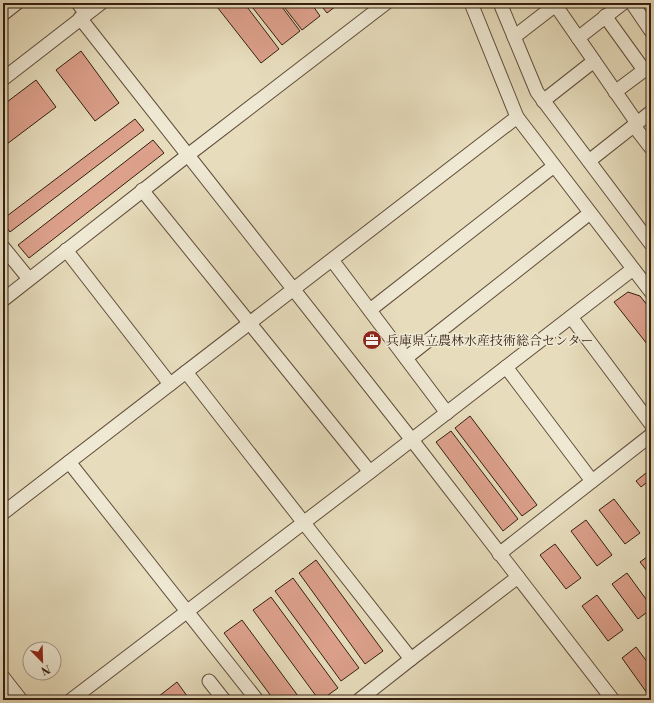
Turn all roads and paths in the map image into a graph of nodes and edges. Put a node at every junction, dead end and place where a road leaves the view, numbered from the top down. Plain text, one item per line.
1 (17, 3) edge
2 (78, 3) edge
3 (101, 3) edge
4 (386, 3) edge
5 (471, 3) edge
6 (623, 3) edge
7 (632, 3) edge
8 (502, 4) edge
9 (556, 4) edge
10 (3, 14) edge
11 (83, 16) junction
12 (605, 16) junction
13 (651, 31) edge
14 (514, 37) junction
15 (578, 38) junction
16 (594, 61) junction
17 (648, 68) edge
18 (3, 79) edge
19 (615, 92) junction
20 (543, 101) junction
21 (651, 112) edge
22 (517, 117) junction
23 (635, 125) junction
24 (651, 148) edge
25 (188, 155) junction
26 (589, 161) junction
27 (554, 166) junction
28 (142, 190) junction
29 (590, 213) junction
30 (651, 244) edge
31 (3, 247) edge
32 (66, 250) junction
33 (332, 260) junction
34 (633, 269) junction
35 (29, 279) junction
36 (293, 289) junction
37 (651, 292) edge
38 (3, 300) edge
39 (370, 310) junction
40 (571, 316) junction
41 (250, 322) junction
42 (406, 358) junction
43 (506, 368) junction
44 (186, 372) junction
45 (170, 384) junction
46 (447, 413) junction
47 (651, 424) edge
48 (651, 435) edge
49 (412, 440) junction
50 (69, 462) junction
51 (370, 472) junction
52 (592, 481) junction
53 (3, 513) edge
54 (304, 523) junction
55 (500, 554) junction
56 (518, 578) junction
57 (187, 611) junction
58 (411, 659) junction
59 (3, 677) edge
60 (209, 681) dead end
61 (21, 700) edge
62 (71, 700) edge
63 (224, 700) edge
64 (257, 700) edge
65 (359, 700) edge
66 (613, 700) edge

1 - 10 lane
2 - 11 lane
3 - 11 lane
4 - 25 lane
5 - 22 lane
6 - 12 lane
7 - 13 lane
8 - 14 lane
9 - 14 lane
9 - 15 lane
11 - 18 lane
11 - 25 lane
12 - 15 lane
12 - 17 lane
14 - 20 lane
15 - 16 lane
16 - 19 lane
16 - 20 lane
17 - 19 lane
19 - 23 lane
20 - 26 lane
21 - 23 lane
22 - 27 lane
22 - 33 lane
23 - 24 lane
23 - 26 lane
25 - 28 lane
25 - 36 lane
26 - 30 lane
27 - 29 lane
27 - 39 lane
28 - 32 lane
28 - 41 lane
29 - 34 lane
29 - 42 lane
31 - 35 lane
32 - 35 lane
32 - 45 lane
33 - 36 lane
33 - 39 lane
34 - 37 lane
34 - 40 lane
35 - 38 lane
36 - 41 lane
36 - 49 lane
39 - 42 lane
40 - 43 lane
40 - 47 lane
41 - 44 lane
41 - 51 lane
42 - 46 lane
43 - 46 lane
43 - 52 lane
44 - 45 lane
44 - 54 lane
45 - 50 lane
46 - 49 lane
48 - 52 lane
49 - 51 lane
49 - 55 lane
50 - 53 lane
50 - 57 lane
51 - 54 lane
52 - 55 lane
54 - 57 lane
54 - 58 lane
55 - 56 lane
56 - 58 lane
56 - 66 lane
57 - 62 lane
57 - 64 lane
58 - 65 lane
59 - 61 lane
60 - 63 lane

